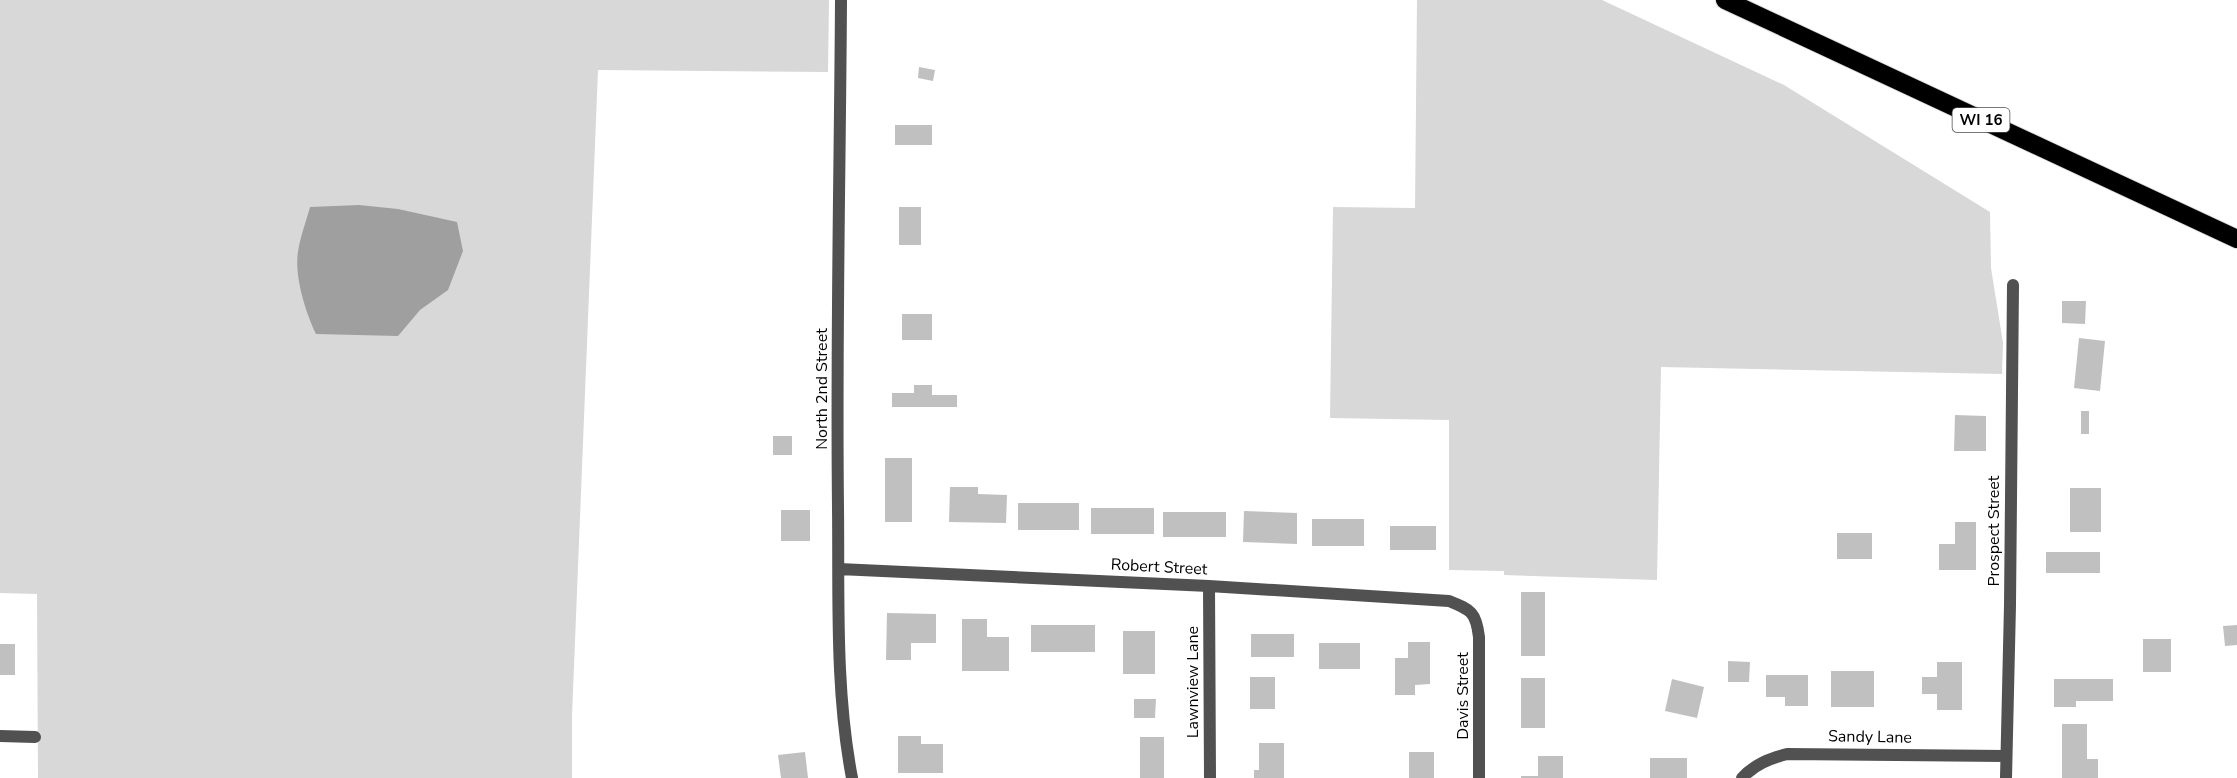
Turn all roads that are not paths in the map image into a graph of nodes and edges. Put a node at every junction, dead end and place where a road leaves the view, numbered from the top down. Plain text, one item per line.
1 (841, 0) edge
2 (1725, 0) edge
3 (2237, 239) edge
4 (2013, 285) dead end
5 (839, 569) junction
6 (1209, 586) junction
7 (1474, 615) joint
8 (0, 736) edge
9 (35, 737) dead end
10 (2005, 756) junction
11 (852, 778) edge
12 (1210, 778) edge
13 (1479, 778) edge
14 (1742, 778) edge
15 (2006, 778) edge

1 - 5 street, North 2nd Street
2 - 3 highway, WI 16
4 - 10 street, Prospect Street
5 - 6 street, Robert Street
5 - 11 street, North 2nd Street
6 - 7 street, Robert Street
6 - 12 street, Lawnview Lane
7 - 13 street, Davis Street
8 - 9 street
10 - 14 street, Sandy Lane
10 - 15 street, Prospect Street

